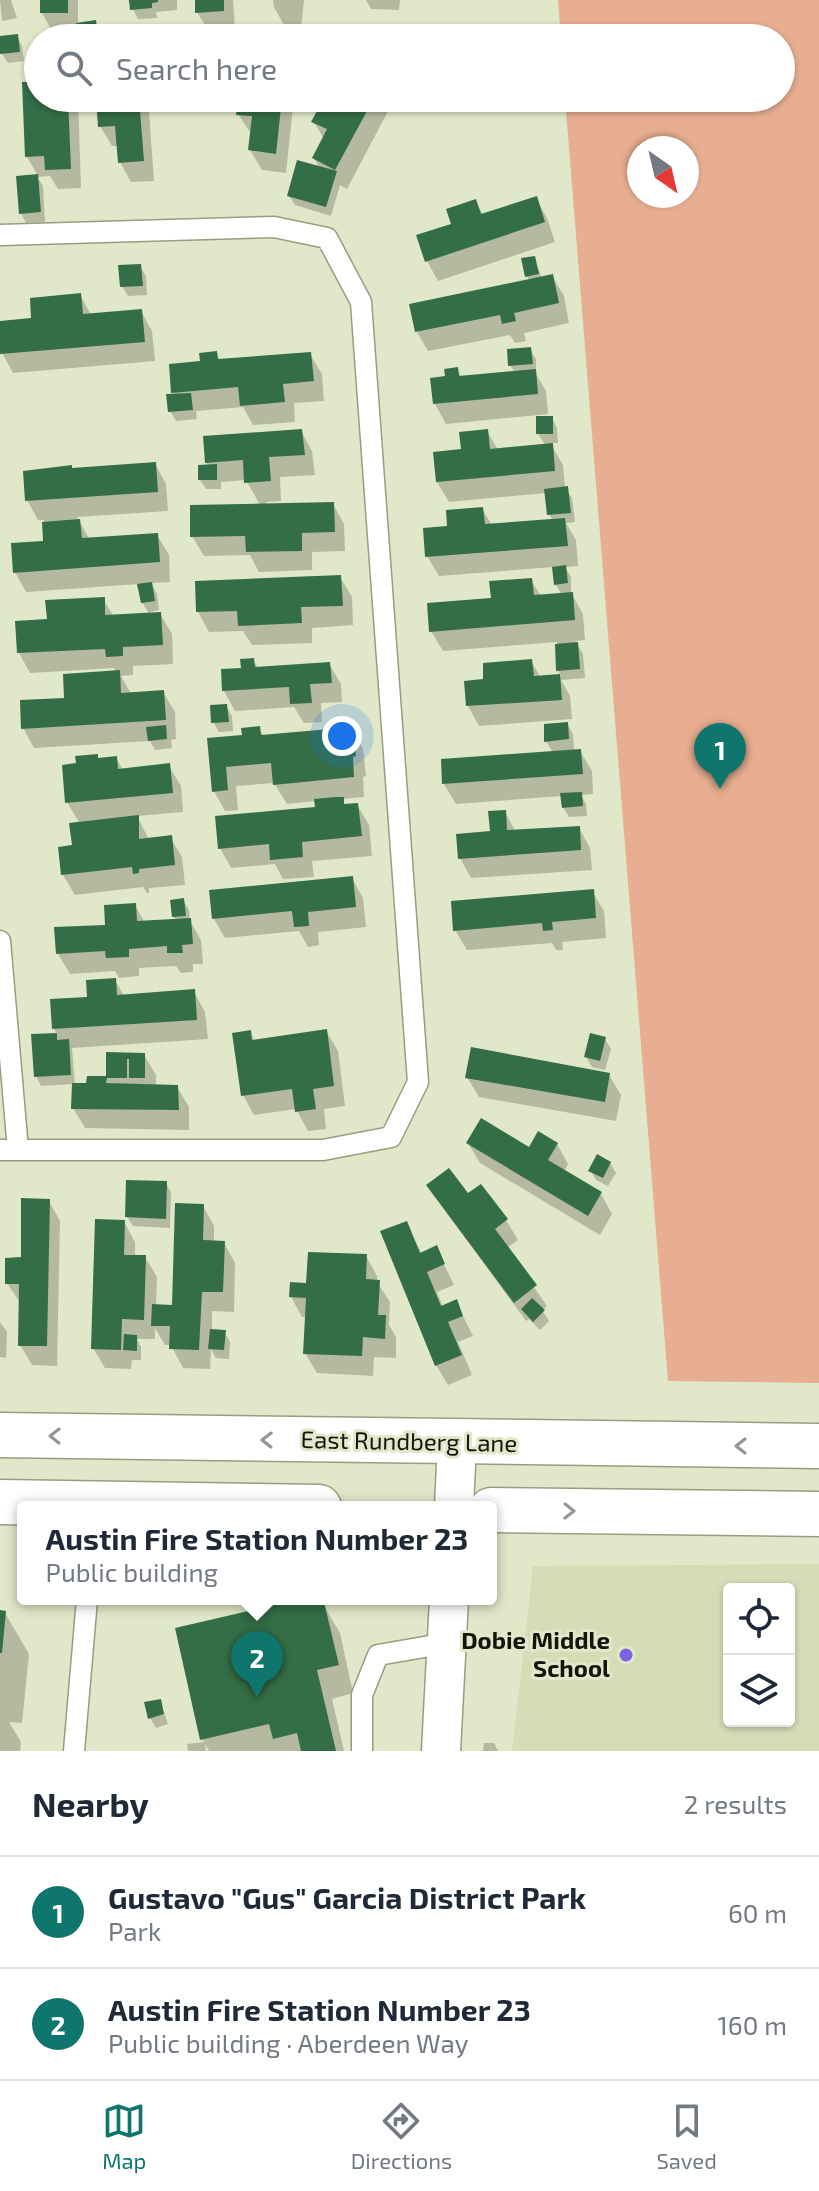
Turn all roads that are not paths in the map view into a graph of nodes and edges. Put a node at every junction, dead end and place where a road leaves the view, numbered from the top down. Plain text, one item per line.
1 (0, 235) edge
2 (0, 941) edge
3 (9, 1150) edge
4 (0, 1435) edge
5 (109, 1437) junction
6 (457, 1443) junction
7 (819, 1446) edge
8 (96, 1501) edge
9 (454, 1501) edge
10 (497, 1510) edge
11 (819, 1514) edge
12 (86, 1605) edge
13 (449, 1605) edge
14 (447, 1643) junction
15 (74, 1751) edge
16 (362, 1751) edge
17 (441, 1751) edge

1 - 3 lane
2 - 3 lane
5 -> 4 main road, East Rundberg Lane
6 -> 5 main road, East Rundberg Lane
5 - 8 main road
7 -> 6 main road, East Rundberg Lane
6 - 9 street
10 -> 11 main road
12 - 15 lane
13 - 14 street
14 - 16 lane
14 - 17 street

